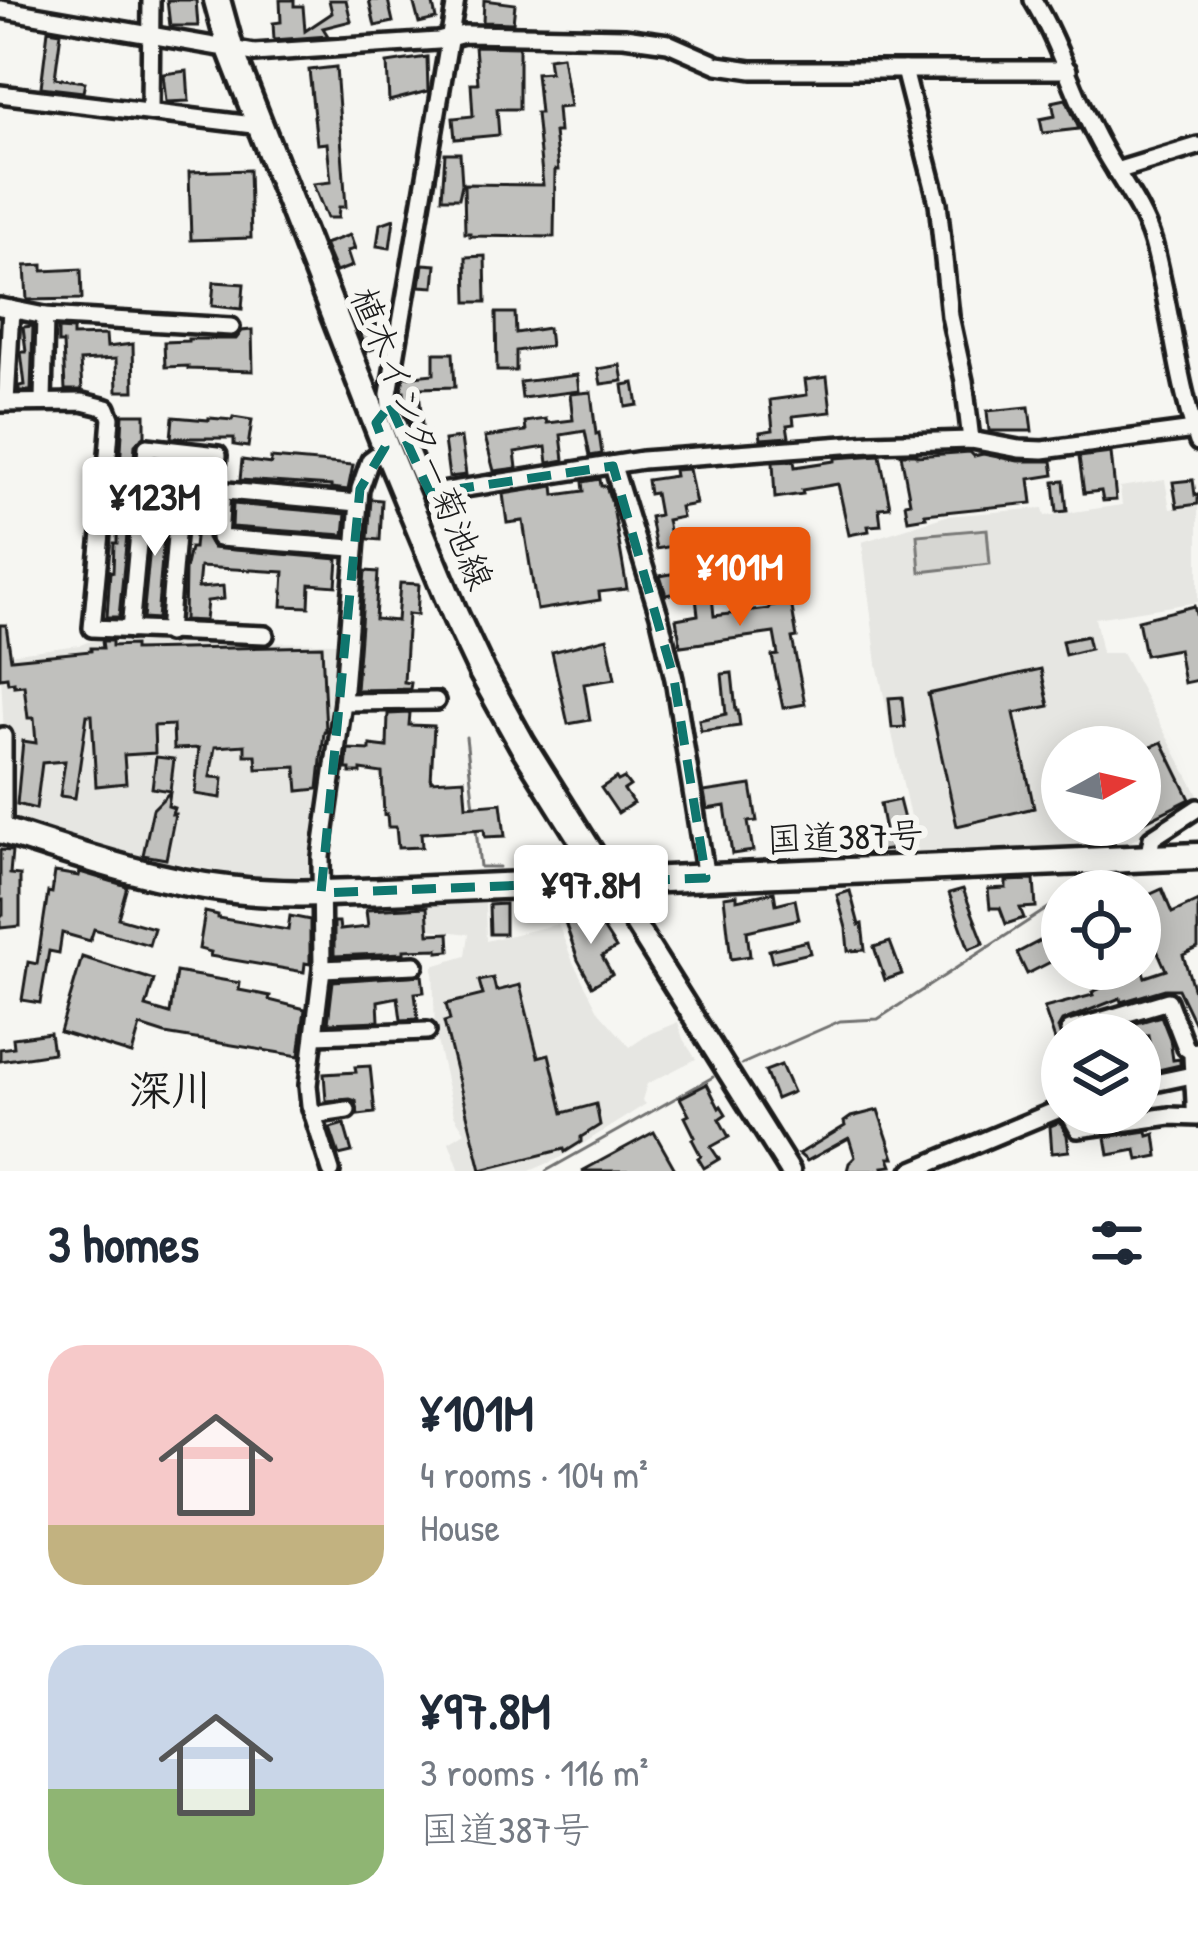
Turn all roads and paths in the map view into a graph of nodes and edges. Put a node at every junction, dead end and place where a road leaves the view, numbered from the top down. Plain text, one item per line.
1 (151, 0) edge
2 (217, 0) edge
3 (456, 0) edge
4 (1034, 0) edge
5 (0, 9) edge
6 (150, 36) junction
7 (449, 37) junction
8 (232, 51) junction
9 (904, 70) junction
10 (1068, 70) junction
11 (0, 94) edge
12 (150, 111) junction
13 (261, 127) junction
14 (1198, 146) edge
15 (1116, 171) junction
16 (5, 308) edge
17 (45, 316) junction
18 (231, 327) dead end
19 (43, 401) junction
20 (3, 403) edge
21 (383, 414) junction
22 (1196, 436) edge
23 (971, 440) junction
24 (386, 448) junction
25 (613, 466) junction
26 (106, 480) junction
27 (142, 483) junction
28 (179, 487) junction
29 (219, 489) junction
30 (358, 503) junction
31 (353, 548) junction
32 (130, 630) junction
33 (168, 632) junction
34 (265, 635) dead end
35 (436, 701) dead end
36 (343, 702) junction
37 (0, 737) edge
38 (1198, 808) edge
39 (0, 830) edge
40 (1197, 858) edge
41 (1148, 859) junction
42 (706, 878) junction
43 (608, 881) junction
44 (321, 893) junction
45 (415, 965) dead end
46 (322, 969) junction
47 (1122, 1014) edge
48 (427, 1030) dead end
49 (315, 1035) junction
50 (1195, 1051) edge
51 (1192, 1075) junction
52 (1161, 1082) edge
53 (347, 1110) dead end
54 (313, 1115) junction
55 (1161, 1116) edge
56 (1197, 1117) edge
57 (1041, 1120) edge
58 (331, 1171) edge
59 (790, 1171) edge
60 (911, 1171) edge

1 - 6 street
2 - 8 main road, 植木インター菊池線
3 - 7 street
4 - 10 street
5 - 6 street
6 - 8 street
6 - 12 street
7 - 8 street
7 - 9 street
7 - 21 street
8 - 13 main road, 植木インター菊池線
9 - 10 street
9 - 23 street
10 - 15 street
11 - 12 street
12 - 13 street
13 - 21 main road, 植木インター菊池線
14 - 15 street
15 - 22 street
16 - 17 street
16 - 20 street
17 - 18 street
17 - 19 street
19 - 20 street
19 - 26 street
21 - 24 main road, 植木インター菊池線
21 - 25 street
22 - 23 street
23 - 25 street
24 - 30 street
24 - 43 main road, 植木インター菊池線
25 - 42 street
26 - 27 street
26 - 32 street
27 - 28 street
27 - 29 street
27 - 32 street
28 - 29 street
28 - 33 street
29 - 30 street
29 - 31 street
30 - 31 street
31 - 36 street
32 - 33 street
33 - 34 street
35 - 36 street
36 - 44 street
37 - 39 street
38 - 41 street
39 - 44 main road, 国道387号
40 - 41 main road, 国道387号
41 - 42 main road, 国道387号
42 - 43 main road, 国道387号
43 - 44 main road, 国道387号
43 - 59 street
44 - 46 street
45 - 46 street
46 - 49 street
47 - 50 street
48 - 49 street
49 - 54 street
50 - 51 street
51 - 52 street
51 - 56 street
53 - 54 street
54 - 58 street
55 - 56 street
57 - 60 street

